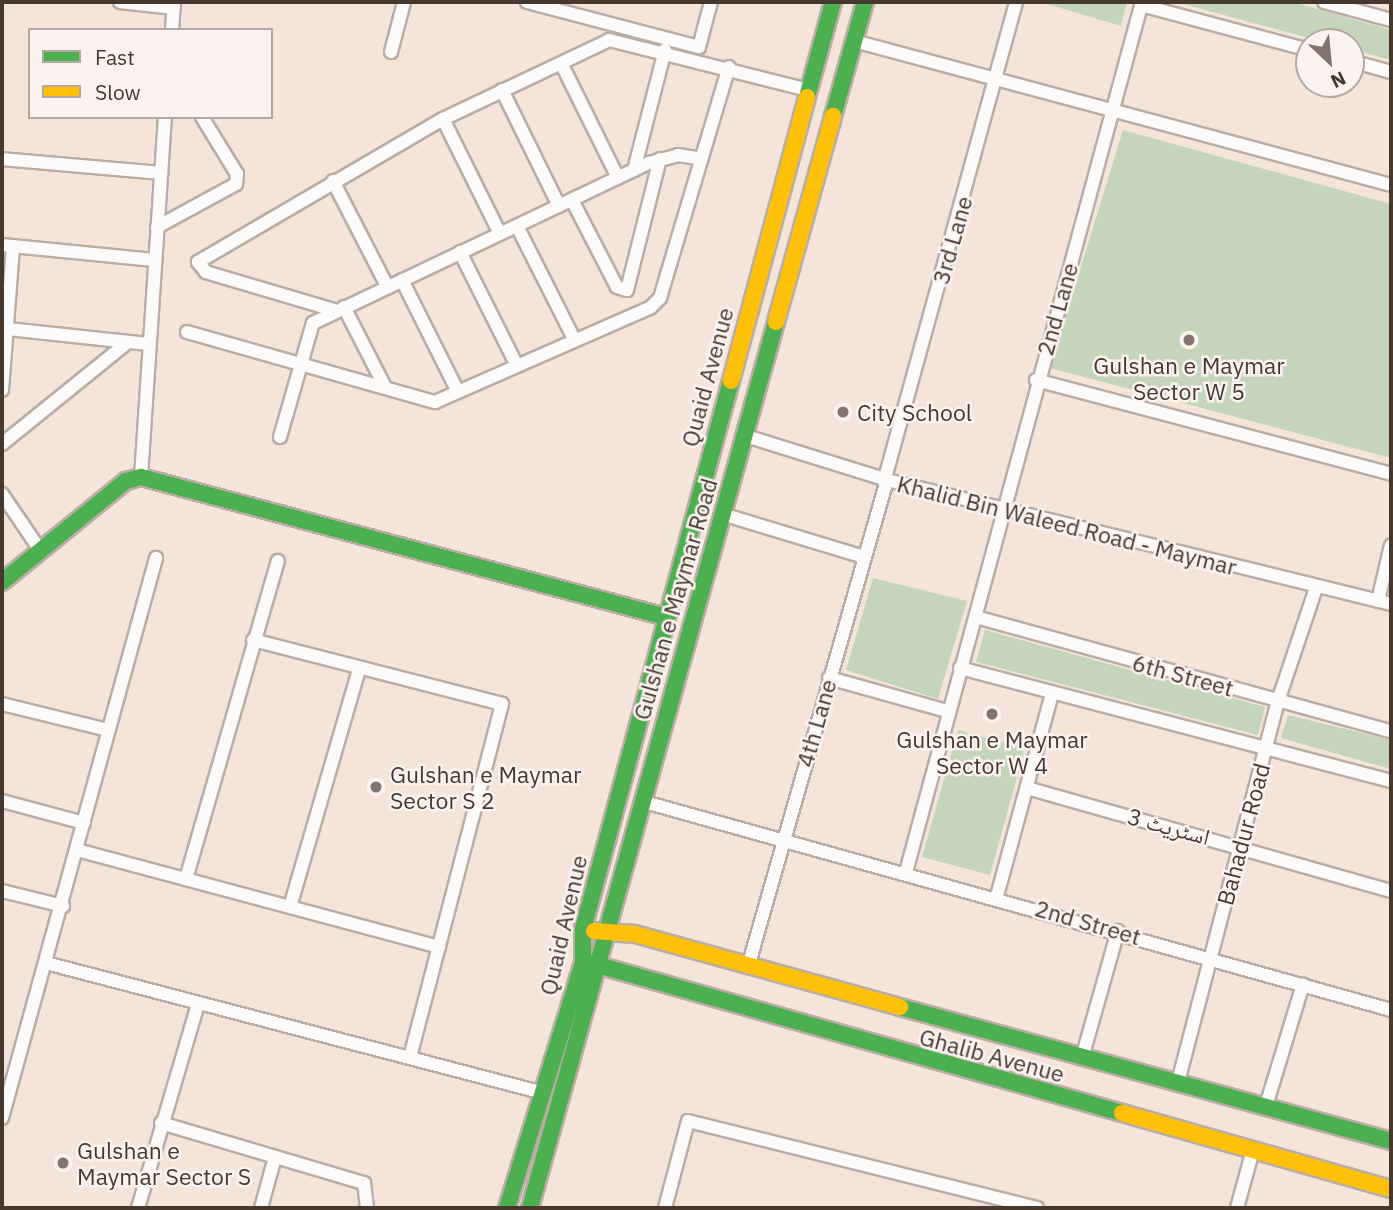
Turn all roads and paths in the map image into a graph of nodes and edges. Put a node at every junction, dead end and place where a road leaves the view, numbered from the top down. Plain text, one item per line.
1 (120, 2) edge
2 (404, 2) edge
3 (527, 2) edge
4 (711, 2) edge
5 (833, 2) edge
6 (865, 2) edge
7 (1016, 2) edge
8 (1324, 2) edge
9 (1142, 3) edge
10 (174, 5) edge
11 (1391, 20) edge
12 (172, 28) edge
13 (854, 41) junction
14 (1295, 46) edge
15 (665, 50) junction
16 (391, 52) dead end
17 (561, 62) junction
18 (1365, 65) edge
19 (729, 67) junction
20 (1391, 72) edge
21 (996, 80) junction
22 (502, 90) junction
23 (808, 90) junction
24 (1114, 113) junction
25 (443, 118) junction
26 (165, 119) edge
27 (203, 119) edge
28 (2, 159) edge
29 (660, 159) junction
30 (698, 159) junction
31 (634, 170) junction
32 (161, 173) junction
33 (618, 178) junction
34 (333, 181) junction
35 (1391, 185) edge
36 (572, 200) junction
37 (559, 206) junction
38 (517, 226) junction
39 (157, 227) junction
40 (500, 234) junction
41 (8, 246) edge
42 (460, 252) junction
43 (154, 260) junction
44 (402, 280) junction
45 (387, 286) junction
46 (339, 309) junction
47 (8, 329) junction
48 (187, 332) dead end
49 (573, 339) junction
50 (128, 342) junction
51 (148, 344) junction
52 (299, 360) junction
53 (517, 366) junction
54 (1036, 380) junction
55 (384, 385) junction
56 (2, 390) edge
57 (458, 392) junction
58 (746, 436) junction
59 (280, 438) dead end
60 (2, 444) edge
61 (1391, 474) edge
62 (141, 477) junction
63 (886, 479) junction
64 (2, 494) edge
65 (1006, 510) junction
66 (722, 514) junction
67 (1391, 545) edge
68 (40, 550) junction
69 (861, 556) junction
70 (156, 558) dead end
71 (278, 561) dead end
72 (2, 582) edge
73 (1316, 588) junction
74 (1378, 601) junction
75 (1391, 604) edge
76 (666, 617) junction
77 (976, 617) junction
78 (253, 640) junction
79 (960, 668) junction
80 (359, 669) junction
81 (829, 678) junction
82 (1052, 693) junction
83 (1278, 701) junction
84 (2, 704) edge
85 (947, 711) junction
86 (108, 730) junction
87 (1391, 731) edge
88 (1266, 747) junction
89 (1391, 781) edge
90 (1027, 788) junction
91 (2, 801) edge
92 (641, 801) junction
93 (84, 823) junction
94 (785, 838) junction
95 (1240, 846) junction
96 (77, 850) junction
97 (906, 872) junction
98 (186, 879) junction
99 (2, 891) edge
100 (1391, 891) edge
101 (997, 896) junction
102 (63, 906) junction
103 (290, 907) junction
104 (583, 929) junction
105 (1118, 931) junction
106 (603, 934) junction
107 (439, 947) junction
108 (1210, 957) junction
109 (46, 963) junction
110 (590, 963) junction
111 (748, 967) junction
112 (1303, 984) junction
113 (198, 1004) junction
114 (1391, 1010) edge
115 (410, 1057) junction
116 (1082, 1058) junction
117 (1178, 1082) junction
118 (6, 1091) edge
119 (540, 1092) junction
120 (1266, 1106) junction
121 (2, 1118) edge
122 (161, 1124) junction
123 (1391, 1141) edge
124 (1252, 1150) junction
125 (275, 1157) junction
126 (1391, 1189) edge
127 (138, 1208) edge
128 (261, 1208) edge
129 (367, 1208) edge
130 (507, 1208) edge
131 (530, 1208) edge
132 (665, 1208) edge
133 (1037, 1208) edge
134 (1237, 1208) edge

1 - 10 street
2 - 16 street
3 - 4 street
5 - 23 main road, Quaid Avenue
6 - 13 main road, Gulshan e Maymar Road
7 - 21 street, 3rd Lane
8 - 11 street
9 - 14 street
9 - 24 street, 2nd Lane
10 - 12 street
13 - 21 street
13 - 58 main road, Gulshan e Maymar Road
15 - 17 street
15 - 19 street
15 - 31 street
17 - 22 street
17 - 33 street
18 - 20 street
19 - 23 street
19 - 30 street
21 - 24 street
21 - 63 street, 3rd Lane
22 - 25 street
22 - 37 street
23 - 76 main road, Quaid Avenue
24 - 35 street
24 - 54 street, 2nd Lane
25 - 34 street
25 - 40 street
26 - 32 street
27 - 39 street
28 - 32 street
29 - 30 street
29 - 31 street
29 - 36 street
30 - 49 street
31 - 33 street
32 - 39 street
33 - 36 street
34 - 45 street
34 - 46 street
36 - 37 street
37 - 38 street
38 - 40 street
38 - 49 street
39 - 43 street
40 - 42 street
41 - 43 street
41 - 47 street
42 - 44 street
42 - 53 street
43 - 51 street
44 - 45 street
44 - 57 street
45 - 46 street
46 - 52 street
46 - 55 street
47 - 50 street
47 - 56 street
48 - 52 street
49 - 53 street
50 - 51 street
50 - 60 street
51 - 62 street
52 - 55 street
52 - 59 street
53 - 57 street
54 - 61 street
54 - 65 street, 2nd Lane
55 - 57 street
58 - 63 street, Khalid Bin Waleed Road - Maymar
58 - 66 main road, Gulshan e Maymar Road
62 - 68 main road
62 - 76 main road
63 - 65 street, Khalid Bin Waleed Road - Maymar
63 - 69 street, 4th Lane
64 - 68 street
65 - 73 street, Khalid Bin Waleed Road - Maymar
65 - 77 street, 2nd Lane
66 - 69 street
66 - 92 main road, Gulshan e Maymar Road
67 - 74 street
68 - 72 main road
69 - 81 street, 4th Lane
70 - 86 street
71 - 78 street
73 - 74 street, Khalid Bin Waleed Road - Maymar
73 - 83 street, Bahadur Road
74 - 75 street, Khalid Bin Waleed Road - Maymar
76 - 104 main road, Quaid Avenue
77 - 79 street
77 - 83 street, 6th Street
78 - 80 street
78 - 98 street
79 - 82 street
79 - 85 street
80 - 103 street
80 - 107 street
81 - 85 street
81 - 94 street, 4th Lane
82 - 88 street
82 - 90 street
83 - 87 street, 6th Street
83 - 88 street, Bahadur Road
84 - 86 street
85 - 97 street
86 - 93 street
88 - 89 street
88 - 95 street, Bahadur Road
90 - 95 street, اسٹریٹ 3
90 - 101 street
91 - 93 street
92 - 94 street, 2nd Street
92 - 106 main road, Gulshan e Maymar Road
93 - 96 street
94 - 97 street, 2nd Street
94 - 111 street, 4th Lane
95 - 100 street, اسٹریٹ 3
95 - 108 street, Bahadur Road
96 - 98 street
96 - 102 street
97 - 101 street, 2nd Street
98 - 103 street
99 - 102 street
101 - 105 street, 2nd Street
102 - 109 street
103 - 107 street
104 - 106 main road, Ghalib Avenue
104 - 110 main road, Quaid Avenue
105 - 108 street, 2nd Street
105 - 116 street
106 - 110 main road, Gulshan e Maymar Road
106 - 111 main road, Ghalib Avenue
107 - 115 street
108 - 112 street, 2nd Street
108 - 117 street, Bahadur Road
109 - 113 street
109 - 118 street
110 - 119 main road, Quaid Avenue
110 - 124 main road, Ghalib Avenue
110 - 131 main road, Gulshan e Maymar Road
111 - 116 main road, Ghalib Avenue
112 - 114 street, 2nd Street
112 - 120 street
113 - 115 street
113 - 122 street
115 - 119 street
116 - 117 main road, Ghalib Avenue
117 - 120 main road, Ghalib Avenue
118 - 121 street
119 - 130 main road, Quaid Avenue
120 - 123 main road, Ghalib Avenue
122 - 125 street
122 - 127 street
124 - 126 main road, Ghalib Avenue
124 - 134 street
125 - 128 street
125 - 129 street
132 - 133 street

